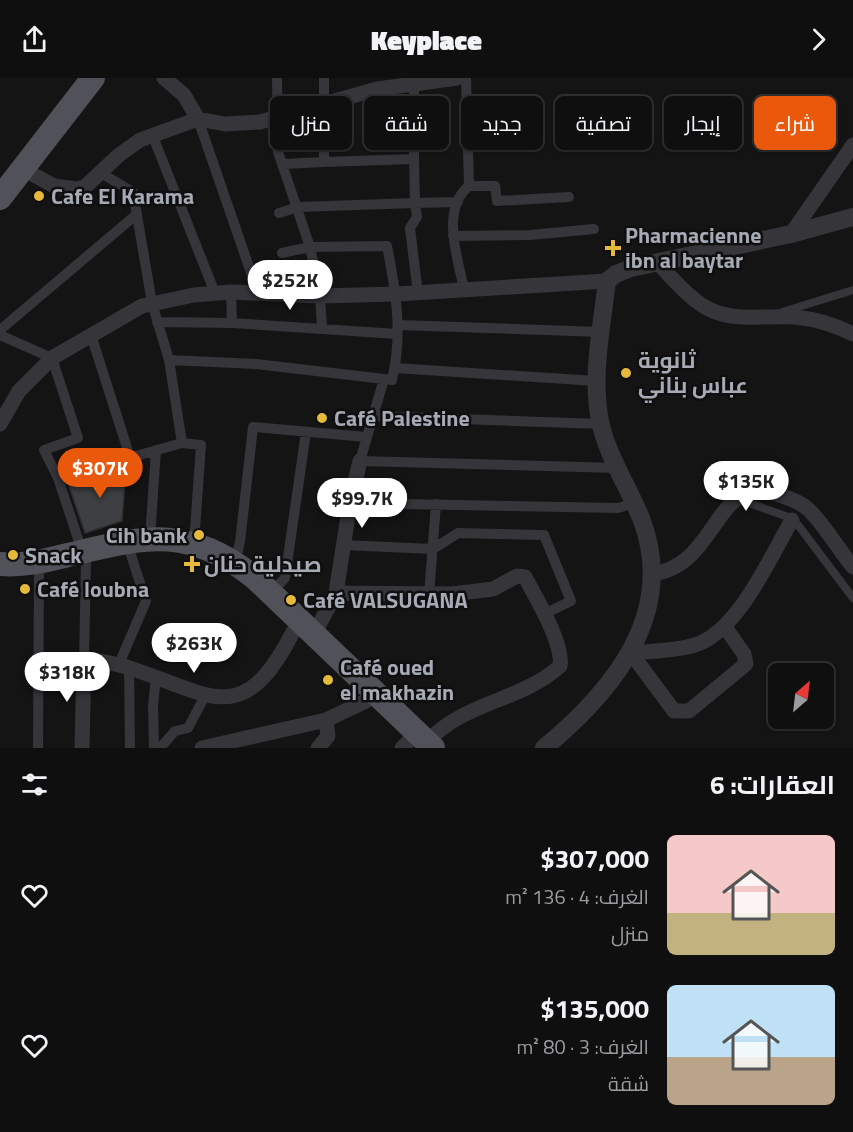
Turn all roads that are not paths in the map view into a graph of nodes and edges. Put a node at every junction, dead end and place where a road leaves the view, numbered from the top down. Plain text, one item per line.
1 (77, 78) edge
2 (93, 78) edge
3 (164, 78) edge
4 (278, 78) edge
5 (324, 78) edge
6 (457, 78) edge
7 (466, 78) edge
8 (404, 82) edge
9 (278, 96) edge
10 (325, 96) edge
11 (352, 96) edge
12 (198, 119) junction
13 (270, 119) edge
14 (152, 134) junction
15 (853, 146) edge
16 (278, 150) edge
17 (324, 150) edge
18 (414, 159) junction
19 (324, 162) junction
20 (284, 164) junction
21 (23, 169) junction
22 (99, 172) junction
23 (0, 179) edge
24 (469, 186) junction
25 (569, 196) dead end
26 (0, 198) edge
27 (458, 202) junction
28 (415, 203) junction
29 (298, 207) junction
30 (279, 213) dead end
31 (137, 214) junction
32 (853, 217) edge
33 (594, 230) dead end
34 (791, 234) junction
35 (453, 236) junction
36 (310, 247) junction
37 (282, 253) dead end
38 (658, 263) junction
39 (607, 281) junction
40 (464, 290) junction
41 (853, 290) edge
42 (223, 293) junction
43 (258, 293) junction
44 (397, 294) junction
45 (418, 294) junction
46 (320, 296) junction
47 (152, 303) junction
48 (769, 316) junction
49 (157, 322) junction
50 (232, 323) junction
51 (322, 328) junction
52 (398, 329) junction
53 (0, 330) edge
54 (601, 332) junction
55 (853, 334) edge
56 (0, 335) edge
57 (90, 335) junction
58 (52, 358) junction
59 (169, 360) junction
60 (395, 368) junction
61 (384, 379) junction
62 (596, 381) junction
63 (372, 416) junction
64 (0, 424) edge
65 (601, 424) junction
66 (306, 432) junction
67 (366, 437) junction
68 (182, 443) junction
69 (156, 450) junction
70 (130, 457) junction
71 (360, 461) junction
72 (618, 468) junction
73 (58, 478) junction
74 (736, 498) junction
75 (350, 502) junction
76 (634, 503) junction
77 (436, 504) junction
78 (792, 520) junction
79 (150, 538) junction
80 (194, 543) junction
81 (343, 545) junction
82 (432, 549) junction
83 (130, 552) junction
84 (85, 558) junction
85 (235, 563) junction
86 (0, 564) edge
87 (853, 567) edge
88 (651, 574) junction
89 (39, 575) junction
90 (0, 577) edge
91 (271, 593) junction
92 (336, 593) junction
93 (429, 595) junction
94 (853, 598) edge
95 (544, 614) junction
96 (725, 627) junction
97 (303, 633) junction
98 (631, 653) junction
99 (84, 659) junction
100 (124, 666) junction
101 (156, 677) junction
102 (205, 696) junction
103 (366, 701) junction
104 (326, 720) junction
105 (417, 746) edge
106 (38, 748) edge
107 (82, 748) edge
108 (130, 748) edge
109 (154, 748) edge
110 (160, 748) edge
111 (202, 748) edge
112 (318, 748) edge
113 (544, 748) edge

1 - 23 main road
2 - 21 main road
3 - 12 street
4 - 9 street
5 - 10 street
6 - 8 street
7 - 24 street
8 - 11 street
8 - 18 street
12 - 13 street
12 - 14 street
12 - 43 street
14 - 22 street
14 - 42 street
15 - 34 street
16 - 20 street
17 - 19 street
18 - 19 street
18 - 28 street
19 - 20 street
20 - 29 street
21 - 22 street
21 - 26 main road
22 - 31 street
24 - 25 street
24 - 27 street
27 - 28 street
27 - 35 street
28 - 29 street
28 - 45 street
29 - 30 street
29 - 36 street
31 - 47 street
31 - 53 street
32 - 34 street
33 - 35 street
34 - 38 street
35 - 40 street
36 - 37 street
36 - 44 street
36 - 46 street
38 - 39 street
38 - 48 street
39 - 40 street
39 - 54 street
40 - 45 street
41 - 48 lane
42 - 43 street
42 - 47 street
42 - 50 street
43 - 46 street
44 - 45 street
44 - 46 street
44 - 52 street
46 - 51 street
47 - 49 street
47 - 57 street
48 - 55 street
49 - 50 street
49 - 59 street
50 - 51 street
51 - 52 street
52 - 54 street
52 - 60 street
54 - 62 street
56 - 58 street
57 - 58 street
57 - 70 street
58 - 64 street
58 - 73 street
59 - 61 street
59 - 68 street
60 - 61 street
60 - 62 street
61 - 63 street
62 - 65 street
63 - 65 street
63 - 67 street
65 - 72 street
66 - 67 street
66 - 85 street
66 - 91 street
67 - 71 street
68 - 69 street
68 - 80 street
69 - 70 street
69 - 79 street
70 - 73 street
71 - 72 street
71 - 75 street
72 - 76 street
73 - 84 street
74 - 78 lane
74 - 87 street
74 - 88 street
75 - 77 street
75 - 81 street
76 - 77 street
76 - 88 street
77 - 82 street
78 - 94 lane
78 - 96 street
79 - 80 main road
79 - 84 main road
80 - 85 main road
81 - 82 street
81 - 92 street
82 - 93 street
82 - 95 street
83 - 84 main road
83 - 97 main road
83 - 100 street
84 - 86 main road
84 - 89 main road
84 - 99 street
85 - 91 main road
88 - 98 street
89 - 90 main road
89 - 106 street
91 - 97 main road
92 - 93 street
92 - 97 street
93 - 95 street
95 - 105 street
96 - 98 street
96 - 98 street
97 - 102 street
97 - 103 main road
97 - 105 main road
98 - 113 street
99 - 100 street
99 - 107 street
100 - 101 street
100 - 108 street
101 - 102 street
101 - 109 street
102 - 110 street
103 - 104 street
103 - 105 main road
104 - 111 street
104 - 112 street

